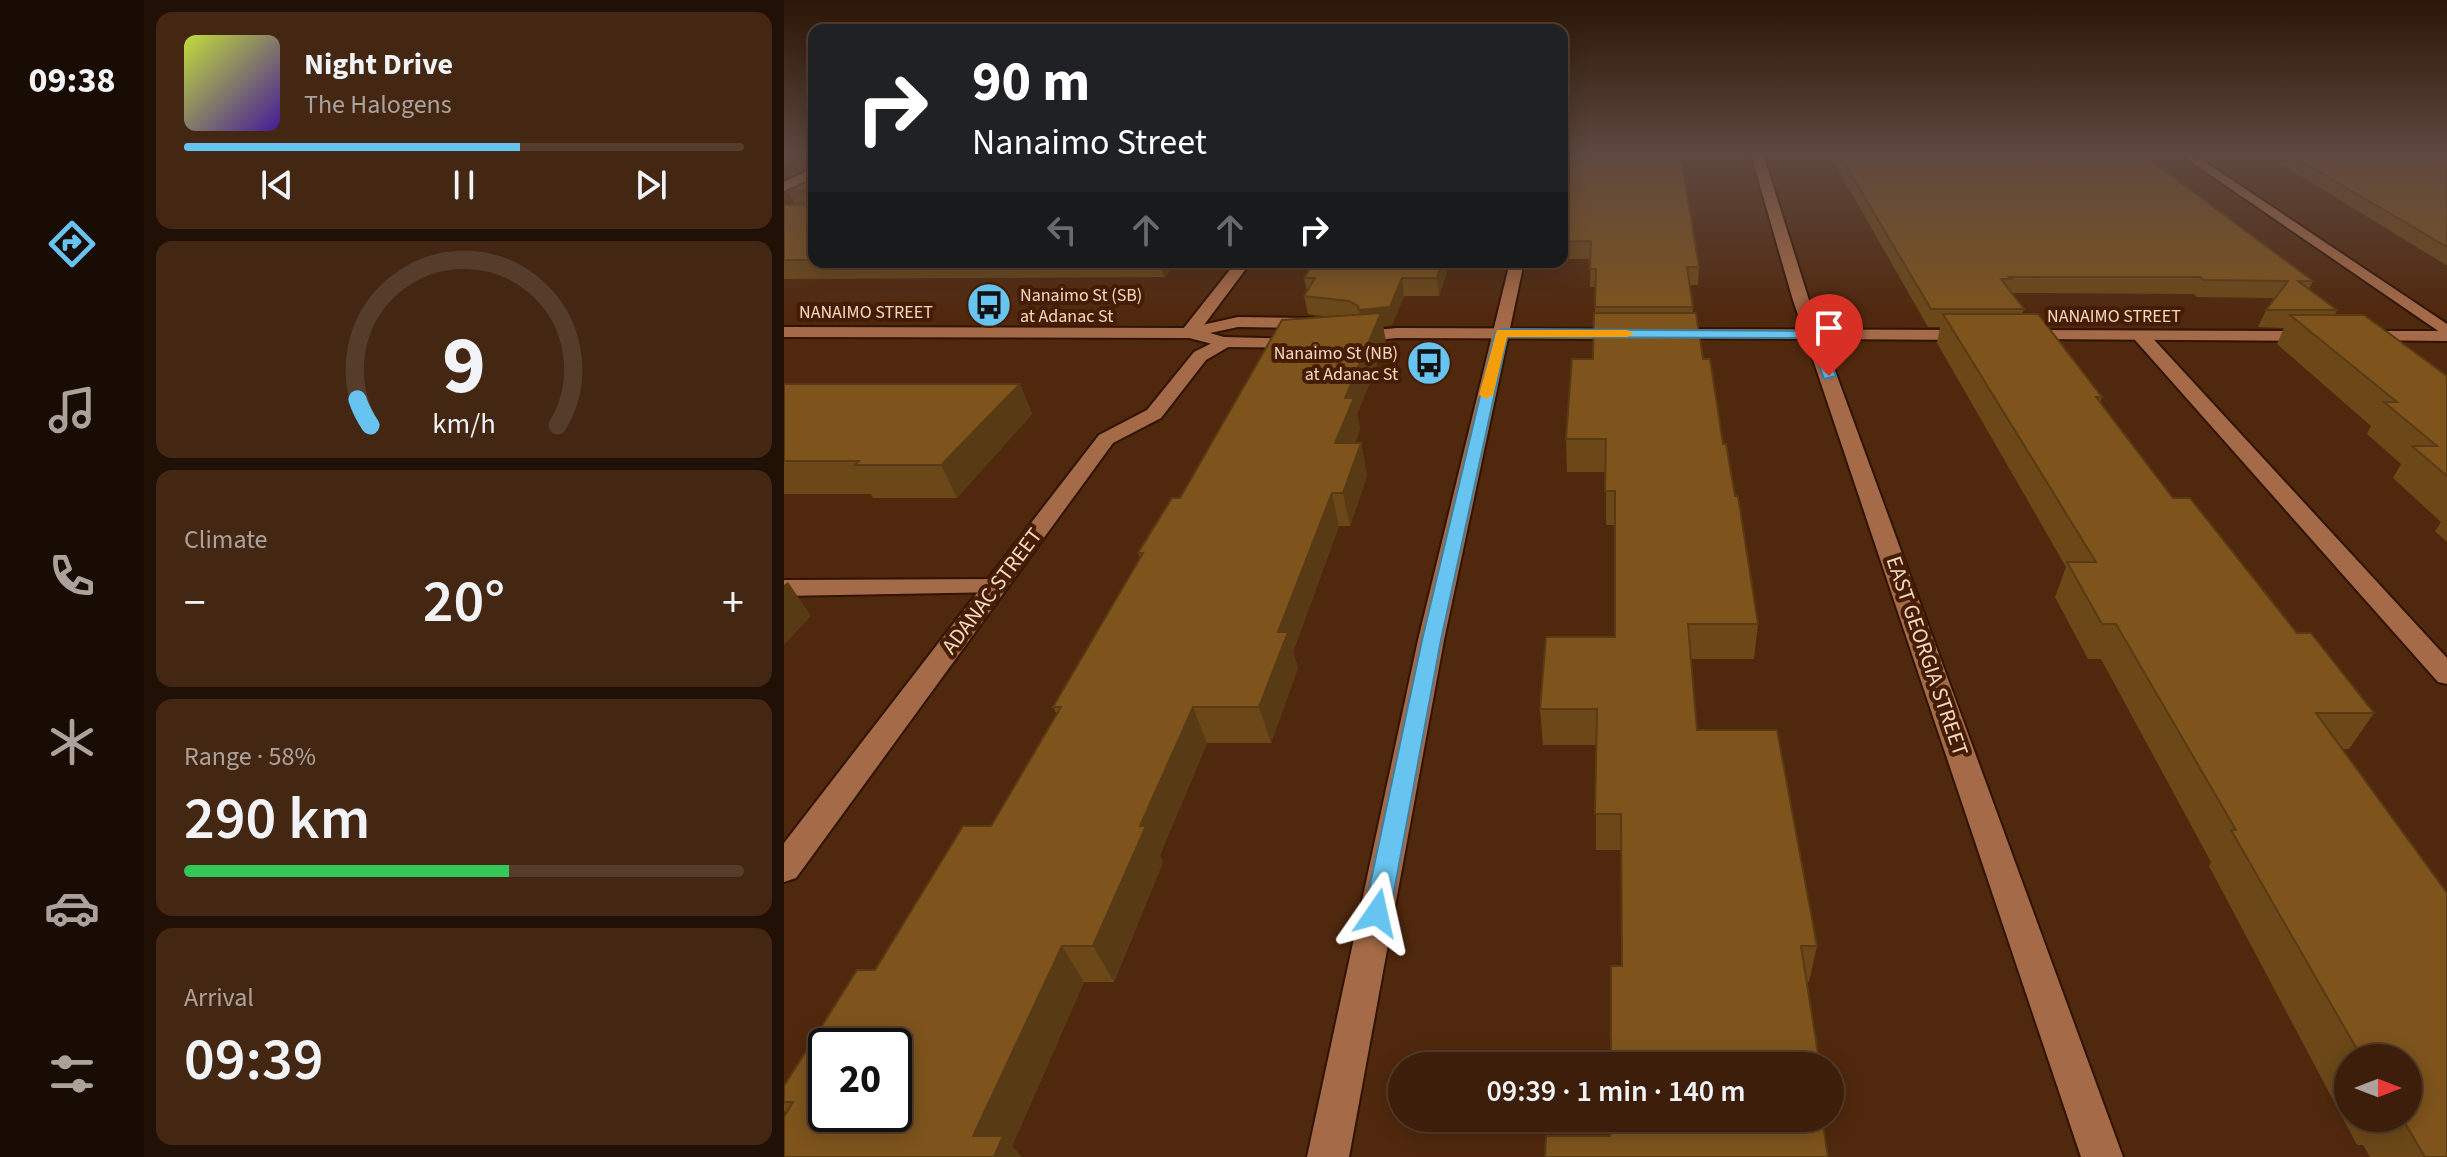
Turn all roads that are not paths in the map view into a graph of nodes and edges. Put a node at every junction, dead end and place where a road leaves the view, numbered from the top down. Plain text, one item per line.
1 (1774, 208) edge
2 (2264, 208) edge
3 (1239, 268) edge
4 (1516, 268) edge
5 (784, 332) edge
6 (1189, 333) junction
7 (1501, 333) junction
8 (2447, 334) edge
9 (1814, 335) junction
10 (1981, 335) edge
11 (2013, 335) edge
12 (2141, 336) junction
13 (1224, 342) junction
14 (1314, 342) edge
15 (994, 587) junction
16 (784, 588) edge
17 (2447, 675) edge
18 (784, 868) edge
19 (1328, 1157) edge
20 (2102, 1157) edge

1 - 9 street, EAST GEORGIA STREET
2 - 8 street
3 - 6 street
4 - 7 street
5 - 6 street, NANAIMO STREET
6 - 7 street, NANAIMO STREET
6 - 13 street, NANAIMO STREET
7 - 9 street, NANAIMO STREET
7 - 19 street
8 - 12 street, NANAIMO STREET
9 - 10 street, NANAIMO STREET
9 - 20 street, EAST GEORGIA STREET
11 - 12 street, NANAIMO STREET
12 - 17 street
13 - 14 street, NANAIMO STREET
13 - 15 street, ADANAC STREET
15 - 16 street
15 - 18 street, ADANAC STREET

